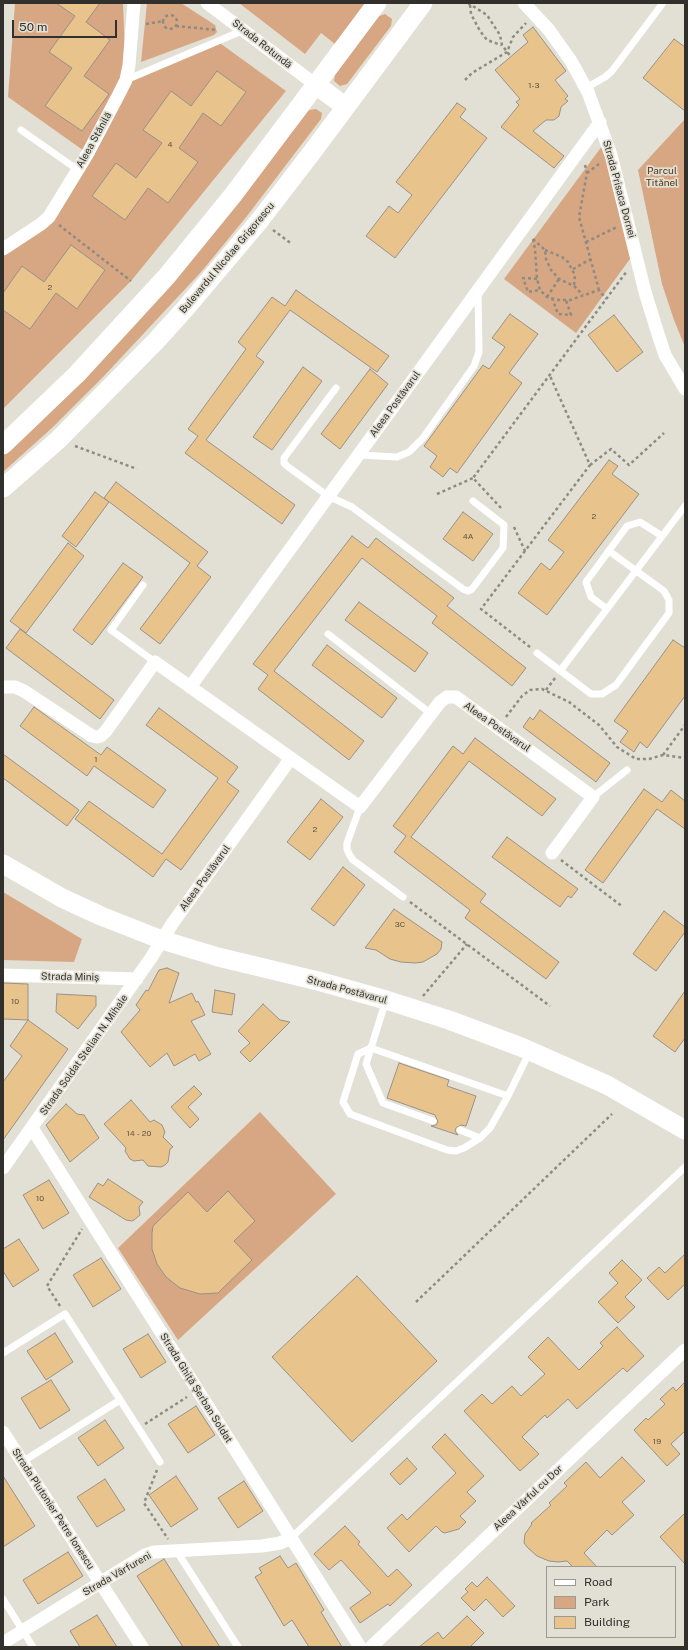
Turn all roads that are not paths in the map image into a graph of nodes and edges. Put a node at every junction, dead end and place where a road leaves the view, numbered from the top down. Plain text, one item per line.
1 (134, 3) edge
2 (207, 3) edge
3 (226, 3) edge
4 (377, 3) edge
5 (524, 3) edge
6 (663, 3) edge
7 (414, 6) edge
8 (227, 17) junction
9 (244, 30) junction
10 (126, 80) junction
11 (316, 85) junction
12 (586, 88) junction
13 (346, 107) junction
14 (600, 122) junction
15 (21, 130) dead end
16 (78, 170) junction
17 (3, 248) edge
18 (478, 290) junction
19 (336, 388) dead end
20 (685, 389) edge
21 (3, 445) edge
22 (358, 455) junction
23 (3, 488) edge
24 (328, 496) junction
25 (473, 501) dead end
26 (685, 506) edge
27 (662, 536) junction
28 (609, 551) junction
29 (637, 570) junction
30 (143, 585) dead end
31 (607, 609) junction
32 (328, 634) dead end
33 (537, 653) road end
34 (155, 662) junction
35 (560, 671) junction
36 (3, 686) edge
37 (190, 687) junction
38 (430, 714) junction
39 (291, 758) junction
40 (627, 770) dead end
41 (593, 796) junction
42 (360, 807) junction
43 (552, 852) road end
44 (3, 864) edge
45 (403, 897) road end
46 (162, 940) junction
47 (3, 975) edge
48 (137, 979) junction
49 (386, 1000) junction
50 (372, 1048) junction
51 (530, 1050) junction
52 (508, 1096) junction
53 (433, 1121) dead end
54 (683, 1124) edge
55 (32, 1128) junction
56 (460, 1130) dead end
57 (480, 1138) junction
58 (685, 1167) edge
59 (3, 1168) edge
60 (685, 1350) edge
61 (3, 1353) edge
62 (120, 1400) junction
63 (3, 1432) edge
64 (22, 1462) junction
65 (160, 1462) road end
66 (291, 1538) junction
67 (176, 1550) junction
68 (100, 1582) junction
69 (3, 1599) edge
70 (23, 1630) junction
71 (3, 1643) edge
72 (33, 1647) edge
73 (142, 1647) edge
74 (238, 1647) edge
75 (360, 1647) edge
76 (371, 1647) edge

1 - 10 street, Aleea Stănilă
2 - 8 street, Strada Rotundă
3 - 8 street
4 - 11 main road
5 - 12 street, Strada Prisaca Dornei
6 - 12 lane
7 - 13 main road, Bulevardul Nicolae Grigorescu
8 - 9 street, Strada Rotundă
9 - 10 lane
9 - 11 street, Strada Rotundă
10 - 16 street, Aleea Stănilă
11 - 13 main road
11 - 21 main road
12 - 14 street, Strada Prisaca Dornei
13 - 23 main road, Bulevardul Nicolae Grigorescu
14 - 18 street, Aleea Postăvarul
14 - 20 street, Strada Prisaca Dornei
15 - 16 lane
16 - 17 street, Aleea Stănilă
18 - 22 street, Aleea Postăvarul
18 - 22 lane
19 - 24 lane
22 - 24 street, Aleea Postăvarul
24 - 25 lane
24 - 37 street, Aleea Postăvarul
26 - 27 lane
27 - 28 lane
27 - 29 lane
28 - 29 lane
28 - 31 lane
29 - 31 lane
29 - 35 lane
30 - 34 lane
31 - 35 lane
32 - 38 lane
33 - 35 lane
34 - 36 street
34 - 37 street
37 - 39 street
38 - 41 street, Aleea Postăvarul
38 - 42 street, Aleea Postăvarul
39 - 42 street
39 - 46 street, Aleea Postăvarul
40 - 41 lane
41 - 43 street
42 - 45 lane
44 - 46 main road, Strada Postăvarul
46 - 48 street, Strada Soldat Stelian N. Mihale
46 - 49 main road, Strada Postăvarul
47 - 48 street, Strada Miniș
48 - 55 street, Strada Soldat Stelian N. Mihale
49 - 50 lane
49 - 51 main road, Strada Postăvarul
50 - 52 lane
50 - 53 lane
50 - 57 lane
51 - 52 lane
51 - 54 main road, Strada Postăvarul
52 - 57 lane
55 - 59 street, Strada Soldat Stelian N. Mihale
55 - 66 street, Strada Ghiță Șerban Soldat
56 - 57 lane
58 - 66 lane
60 - 76 street, Aleea Vârful cu Dor
61 - 62 lane
62 - 64 lane
62 - 65 lane
63 - 64 street, Strada Plutonier Petre Ionescu
64 - 68 street, Strada Plutonier Petre Ionescu
66 - 67 street, Strada Vârfureni
66 - 75 street, Strada Ghiță Șerban Soldat
67 - 68 street, Strada Vârfureni
67 - 74 lane
68 - 70 street, Strada Vârfureni
68 - 73 street, Strada Plutonier Petre Ionescu
69 - 70 lane
70 - 71 street, Strada Vârfureni
70 - 72 lane

